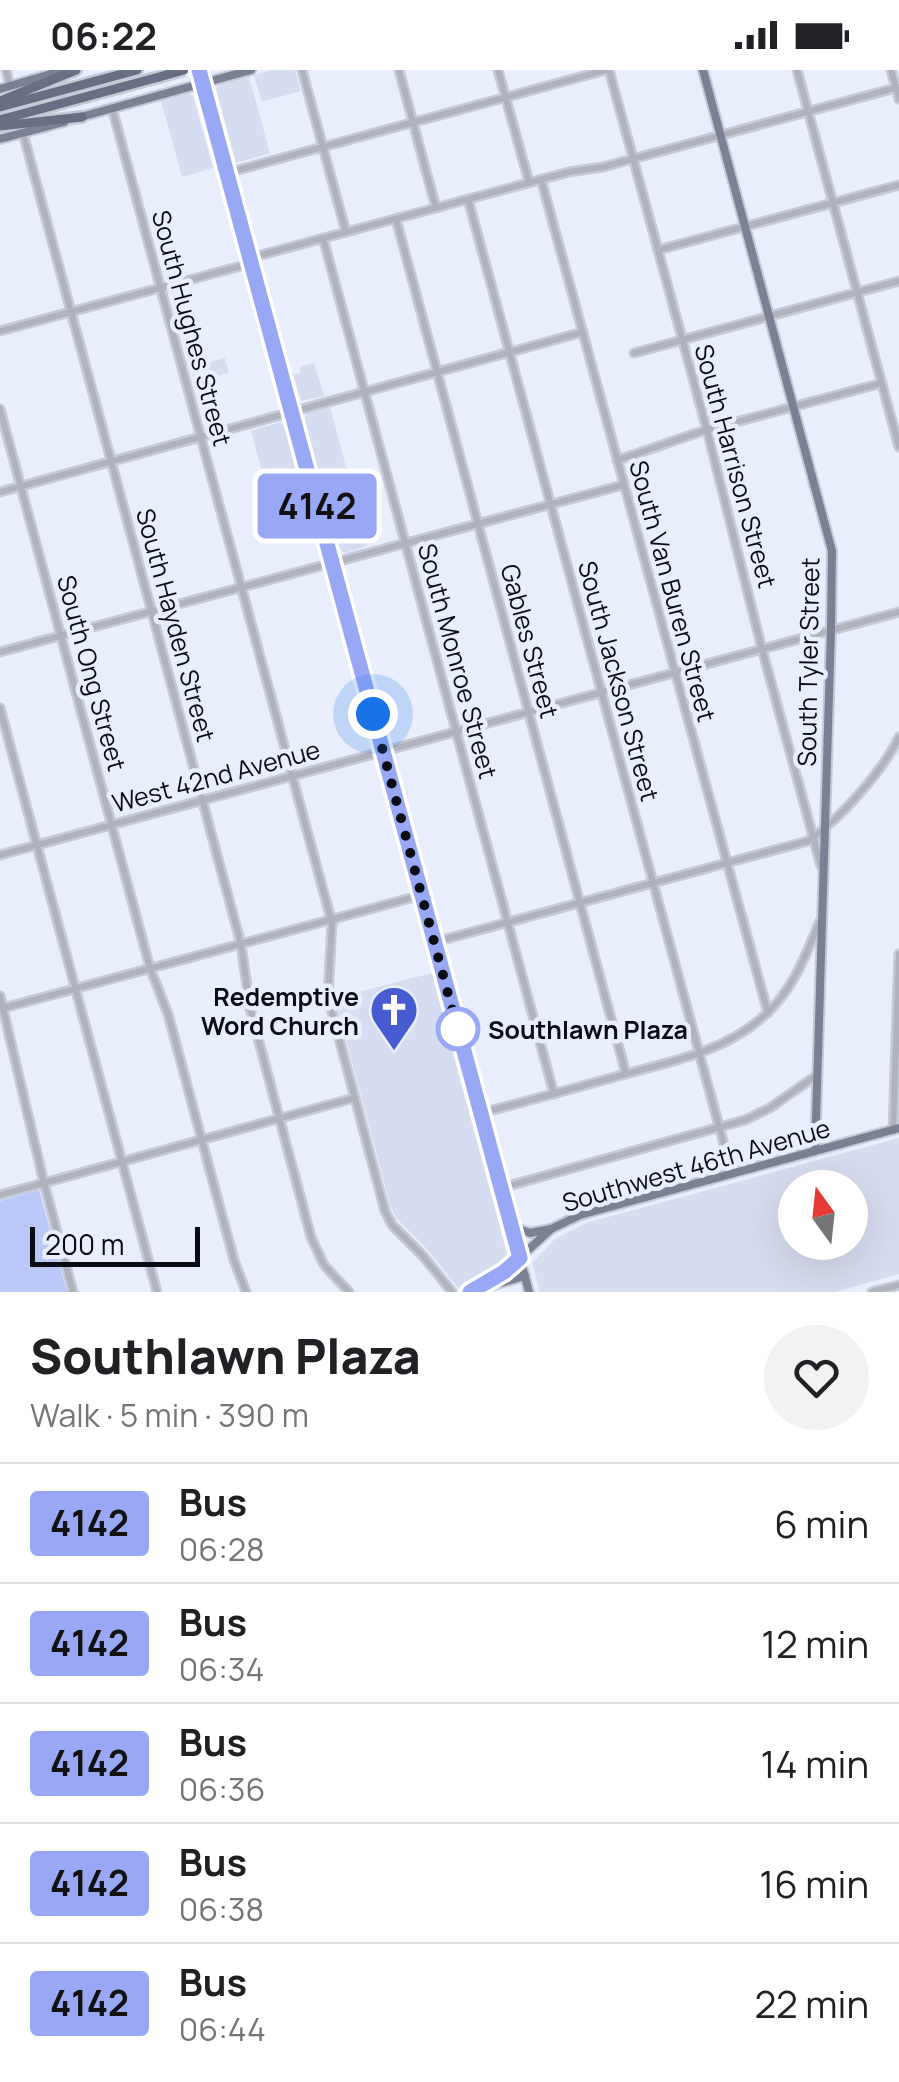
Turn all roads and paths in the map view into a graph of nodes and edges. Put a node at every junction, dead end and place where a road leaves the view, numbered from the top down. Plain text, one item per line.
1 (6, 70) edge
2 (66, 70) edge
3 (76, 70) edge
4 (137, 70) edge
5 (182, 70) edge
6 (200, 70) edge
7 (216, 70) edge
8 (251, 70) edge
9 (302, 70) edge
10 (399, 70) edge
11 (498, 70) edge
12 (607, 70) edge
13 (703, 70) edge
14 (797, 70) edge
15 (891, 70) edge
16 (230, 76) junction
17 (203, 84) junction
18 (10, 86) junction
19 (898, 87) edge
20 (0, 89) edge
21 (174, 92) junction
22 (505, 97) junction
23 (899, 99) edge
24 (0, 104) edge
25 (112, 108) junction
26 (808, 112) junction
27 (82, 117) junction
28 (413, 122) junction
29 (0, 123) edge
30 (22, 133) junction
31 (721, 136) junction
32 (0, 139) edge
33 (323, 147) junction
34 (633, 160) junction
35 (227, 173) junction
36 (541, 179) junction
37 (529, 182) junction
38 (899, 185) edge
39 (468, 199) junction
40 (833, 203) junction
41 (436, 208) junction
42 (396, 218) junction
43 (744, 226) junction
44 (346, 232) junction
45 (323, 238) junction
46 (658, 250) junction
47 (251, 261) junction
48 (899, 281) edge
49 (161, 288) junction
50 (857, 293) junction
51 (71, 312) junction
52 (769, 317) junction
53 (0, 331) edge
54 (584, 332) junction
55 (682, 340) junction
56 (510, 352) junction
57 (634, 353) dead end
58 (437, 372) junction
59 (882, 383) junction
60 (364, 391) junction
61 (794, 407) junction
62 (0, 409) edge
63 (292, 412) junction
64 (707, 430) junction
65 (202, 438) junction
66 (899, 447) edge
67 (617, 460) junction
68 (111, 462) junction
69 (624, 484) junction
70 (21, 486) junction
71 (0, 492) edge
72 (551, 504) junction
73 (478, 524) junction
74 (406, 543) junction
75 (332, 563) junction
76 (242, 586) junction
77 (151, 611) junction
78 (899, 612) edge
79 (832, 630) junction
80 (62, 636) junction
81 (762, 649) junction
82 (0, 652) edge
83 (674, 673) junction
84 (602, 693) junction
85 (0, 708) edge
86 (529, 712) junction
87 (456, 732) junction
88 (899, 737) edge
89 (384, 752) junction
90 (292, 776) junction
91 (204, 800) junction
92 (112, 825) junction
93 (824, 830) junction
94 (814, 837) junction
95 (37, 845) junction
96 (0, 855) edge
97 (727, 863) junction
98 (824, 873) junction
99 (653, 883) junction
100 (422, 895) junction
101 (580, 902) junction
102 (822, 915) junction
103 (332, 920) junction
104 (508, 922) junction
105 (435, 942) junction
106 (241, 944) junction
107 (899, 954) edge
108 (150, 968) junction
109 (76, 989) junction
110 (0, 996) edge
111 (2, 1009) edge
112 (768, 1013) junction
113 (700, 1054) junction
114 (626, 1074) junction
115 (818, 1074) junction
116 (554, 1094) junction
117 (354, 1098) junction
118 (482, 1113) junction
119 (279, 1119) junction
120 (720, 1129) junction
121 (896, 1129) edge
122 (202, 1140) junction
123 (815, 1151) junction
124 (122, 1162) junction
125 (732, 1174) junction
126 (44, 1183) junction
127 (501, 1188) junction
128 (0, 1195) edge
129 (511, 1226) junction
130 (551, 1229) junction
131 (520, 1258) junction
132 (525, 1276) junction
133 (899, 1285) edge
134 (73, 1292) edge
135 (157, 1292) edge
136 (246, 1292) edge
137 (350, 1292) edge
138 (452, 1292) edge
139 (472, 1292) edge
140 (529, 1292) edge
141 (872, 1292) edge

1 - 18 street
2 - 18 main road
3 - 24 highway
4 - 24 highway
5 - 21 main road
5 - 29 highway, bridge
6 - 17 main road
7 - 16 main road
8 - 16 main road
9 - 33 street
10 - 28 street
11 - 22 street
12 - 22 street
12 - 34 street, South Harrison Street
13 - 31 main road, South Tyler Street
14 - 26 street
15 - 19 street
16 - 17 main road
17 - 21 main road
17 - 35 main road
18 - 20 main road
19 - 23 street
19 - 26 street
21 - 25 main road
22 - 28 street
22 - 37 street
25 - 27 main road
25 - 49 street, South Hughes Street
26 - 31 street
26 - 40 street
27 - 29 highway
27 - 30 main road
28 - 33 street
28 - 41 street
30 - 32 main road
30 - 51 street, South Hayden Street
31 - 34 street
31 - 43 main road, South Tyler Street
33 - 35 street
33 - 44 street
34 - 36 street
34 - 46 street, South Harrison Street
35 - 47 main road
36 - 37 street
36 - 54 street, South Van Buren Street
37 - 39 street
38 - 40 street
39 - 41 street
39 - 56 street, South Jackson Street
40 - 43 street
40 - 50 street
41 - 42 street
42 - 44 street
42 - 58 street, Gables Street
43 - 46 street
43 - 52 main road, South Tyler Street
44 - 45 street
45 - 47 street
45 - 60 street, South Monroe Street
46 - 55 street, South Harrison Street
47 - 49 street
47 - 63 main road
48 - 50 street
49 - 51 street
49 - 65 street, South Hughes Street
50 - 52 street
50 - 59 street
51 - 53 street
51 - 68 street, South Hayden Street
52 - 55 street
52 - 61 main road, South Tyler Street
54 - 56 street
54 - 67 street, South Van Buren Street
55 - 57 street
55 - 64 street, South Harrison Street
56 - 58 street
56 - 72 street, South Jackson Street
58 - 60 street
58 - 73 street, Gables Street
59 - 61 street
59 - 66 street
60 - 63 street
60 - 74 street, South Monroe Street
61 - 64 street
61 - 79 main road, South Tyler Street
62 - 70 street, South Ong Street
63 - 65 street
63 - 75 main road
64 - 67 street
64 - 81 street, South Harrison Street
65 - 68 street
65 - 76 street, South Hughes Street
67 - 69 street, South Van Buren Street
68 - 70 street
68 - 77 street, South Hayden Street
69 - 72 street
69 - 83 street, South Van Buren Street
70 - 71 street
70 - 80 street, South Ong Street
72 - 73 street
72 - 84 street, South Jackson Street
73 - 74 street
73 - 86 street, Gables Street
74 - 75 street
74 - 87 street, South Monroe Street
75 - 76 street
75 - 89 main road
76 - 77 street
76 - 90 street, South Hughes Street
77 - 80 street
77 - 91 street, South Hayden Street
78 - 79 street, West 42nd Avenue
79 - 81 street, West 42nd Avenue
79 - 93 main road, South Tyler Street
80 - 82 street
80 - 92 street, South Ong Street
81 - 83 street, West 42nd Avenue
81 - 94 street, South Harrison Street
83 - 84 street, West 42nd Avenue
83 - 97 street, South Van Buren Street
84 - 86 street, West 42nd Avenue
84 - 99 street, South Jackson Street
85 - 95 street
86 - 87 street, West 42nd Avenue
86 - 101 street, Gables Street
87 - 89 street, West 42nd Avenue
87 - 104 street, South Monroe Street
88 - 93 street
89 - 90 street, West 42nd Avenue
89 - 100 main road
90 - 91 street, West 42nd Avenue
90 - 103 street, South Hughes Street
91 - 92 street, West 42nd Avenue
91 - 106 street, South Hayden Street
92 - 95 street, West 42nd Avenue
92 - 108 street, South Ong Street
93 - 94 street
93 - 98 main road, South Tyler Street
94 - 97 street
94 - 98 street, South Harrison Street
95 - 96 street, West 42nd Avenue
95 - 109 street
97 - 99 street
97 - 112 street, South Van Buren Street
98 - 102 main road, South Tyler Street
99 - 101 street
99 - 113 street, South Jackson Street
100 - 103 street
100 - 105 main road
101 - 104 street
101 - 114 street, Gables Street
102 - 112 street
102 - 115 main road, South Tyler Street
103 - 106 street
103 - 117 street, South Hughes Street
104 - 105 street
104 - 116 street, South Monroe Street
105 - 118 main road
106 - 108 street
106 - 119 street, South Hayden Street
107 - 121 street
108 - 109 street
108 - 122 street, South Ong Street
109 - 111 street
109 - 124 street
110 - 111 street
111 - 126 street
112 - 113 street
113 - 114 street
113 - 120 street, South Jackson Street
114 - 116 street
115 - 120 street
115 - 123 main road, South Tyler Street
116 - 118 street
117 - 119 street
117 - 138 street, South Hughes Street
118 - 127 main road
119 - 122 street
119 - 137 street, South Hayden Street
120 - 125 street, South Jackson Street
120 - 127 street
121 - 123 main road, Southwest 46th Avenue
122 - 124 street
122 - 136 street, South Ong Street
123 - 125 main road, Southwest 46th Avenue
124 - 126 street
124 - 135 street
125 - 130 main road, Southwest 46th Avenue
126 - 128 street
126 - 134 street
127 - 129 main road
129 - 130 main road
129 - 131 main road
130 - 131 main road, Southwest 46th Avenue
131 - 132 main road
131 - 139 main road, Southwest 46th Avenue
132 - 139 main road
132 - 140 main road
133 - 141 street

